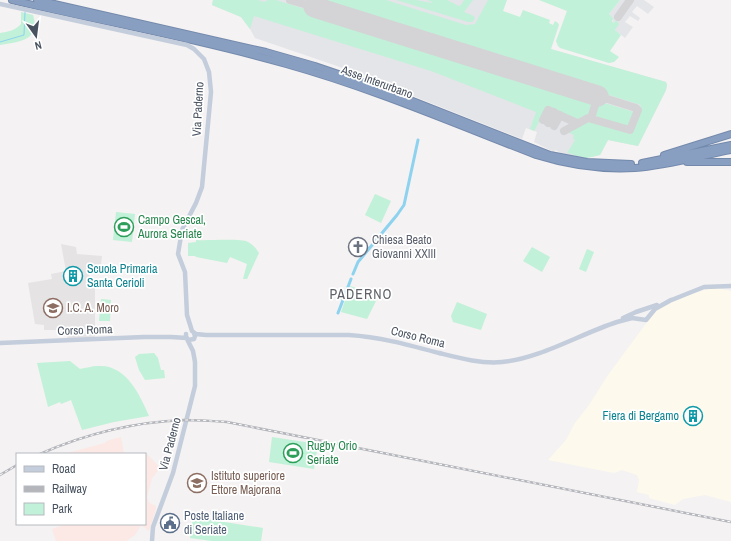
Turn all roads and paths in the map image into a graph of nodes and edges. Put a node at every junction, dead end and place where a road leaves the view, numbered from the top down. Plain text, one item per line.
1 (12, 0) edge
2 (37, 0) edge
3 (0, 4) edge
4 (731, 134) edge
5 (729, 148) edge
6 (673, 162) junction
7 (731, 162) edge
8 (598, 163) junction
9 (731, 287) edge
10 (672, 300) junction
11 (642, 310) junction
12 (648, 316) junction
13 (640, 319) junction
14 (617, 322) junction
15 (190, 336) junction
16 (0, 343) edge
17 (152, 541) edge

1 - 6 highway, Asse Interurbano
2 - 8 highway, Asse Interurbano
3 - 15 street, Via Paderno
4 - 8 highway
5 - 6 highway, Asse Interurbano
5 - 8 highway, Asse Interurbano
6 - 7 highway
9 - 10 street
10 - 11 street, Corso Roma
10 - 12 street, Corso Roma
11 - 12 street
11 - 13 street
11 - 14 street, Corso Roma
12 - 13 street, Corso Roma
13 - 14 street, Corso Roma
14 - 15 street, Corso Roma
15 - 16 street, Corso Roma
15 - 17 street, Via Paderno

